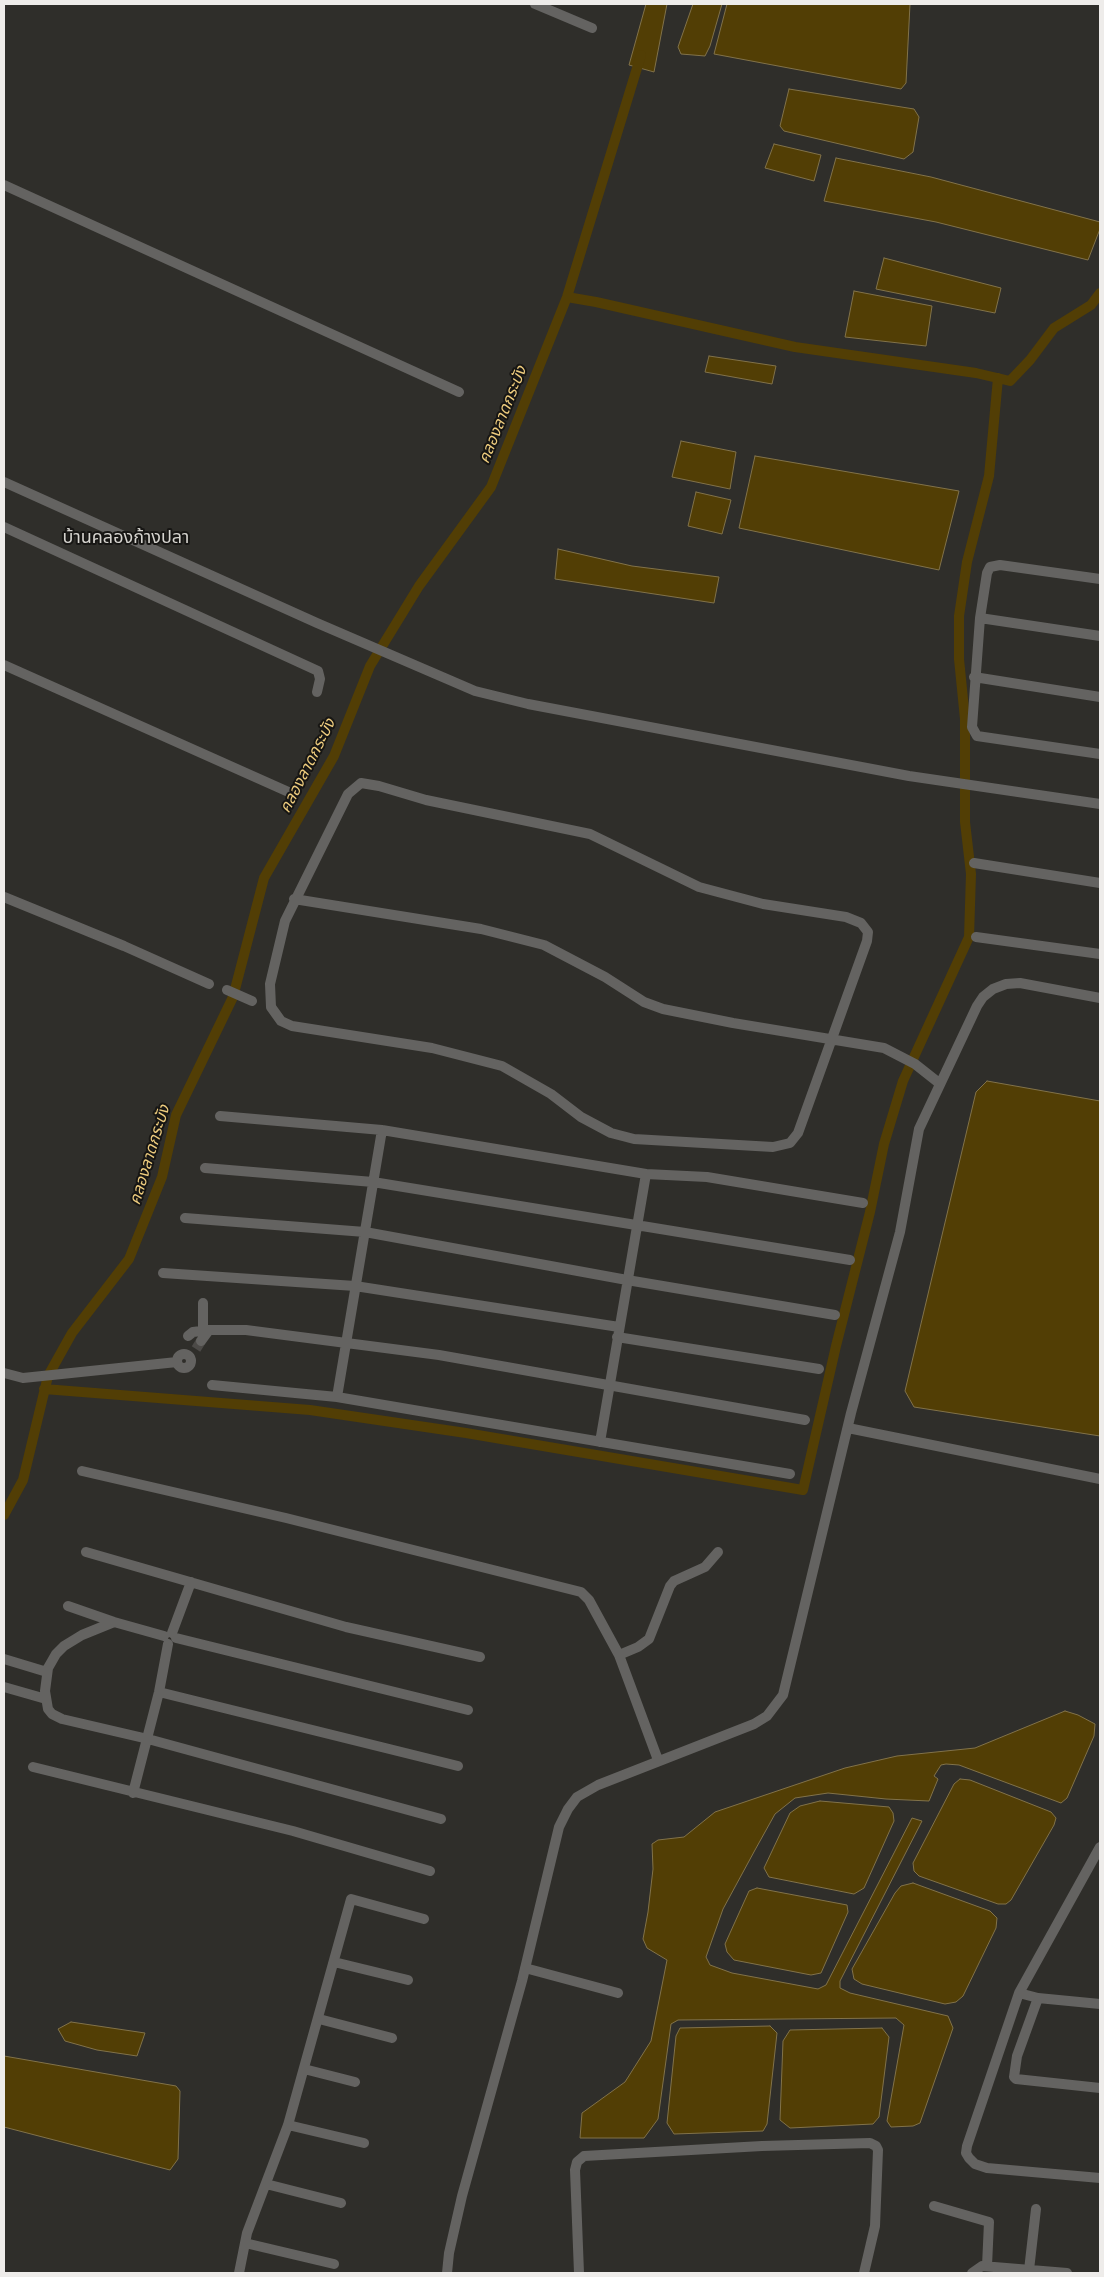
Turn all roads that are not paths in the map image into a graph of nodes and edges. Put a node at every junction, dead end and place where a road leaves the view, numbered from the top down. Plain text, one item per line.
1 (535, 4) edge
2 (592, 28) dead end
3 (4, 185) edge
4 (459, 392) dead end
5 (4, 482) edge
6 (4, 527) edge
7 (1100, 579) edge
8 (980, 618) junction
9 (1100, 636) edge
10 (4, 665) edge
11 (974, 678) junction
12 (317, 692) dead end
13 (1100, 696) edge
14 (1100, 754) edge
15 (293, 794) dead end
16 (1100, 804) edge
17 (974, 863) dead end
18 (1100, 883) edge
19 (4, 897) edge
20 (294, 899) junction
21 (976, 937) dead end
22 (1100, 954) edge
23 (209, 984) dead end
24 (227, 990) dead end
25 (1100, 998) edge
26 (252, 1001) dead end
27 (832, 1040) junction
28 (939, 1083) junction
29 (220, 1116) dead end
30 (382, 1130) junction
31 (205, 1168) dead end
32 (646, 1174) junction
33 (373, 1182) junction
34 (863, 1203) dead end
35 (186, 1218) dead end
36 (636, 1225) junction
37 (365, 1232) junction
38 (850, 1260) dead end
39 (164, 1272) dead end
40 (627, 1280) junction
41 (355, 1286) junction
42 (203, 1303) dead end
43 (835, 1315) dead end
44 (618, 1332) junction
45 (345, 1343) junction
46 (193, 1344) junction
47 (820, 1369) dead end
48 (4, 1373) edge
49 (212, 1385) dead end
50 (608, 1385) junction
51 (337, 1397) junction
52 (805, 1420) dead end
53 (848, 1428) junction
54 (600, 1442) junction
55 (82, 1471) dead end
56 (790, 1474) dead end
57 (1100, 1479) edge
58 (86, 1552) dead end
59 (718, 1552) dead end
60 (191, 1582) junction
61 (68, 1606) dead end
62 (114, 1622) junction
63 (170, 1638) junction
64 (619, 1655) junction
65 (480, 1657) dead end
66 (4, 1659) edge
67 (47, 1672) junction
68 (4, 1687) edge
69 (159, 1692) junction
70 (46, 1699) junction
71 (468, 1710) dead end
72 (148, 1739) junction
73 (658, 1760) junction
74 (458, 1766) dead end
75 (32, 1767) dead end
76 (133, 1793) junction
77 (441, 1819) dead end
78 (1100, 1847) edge
79 (430, 1870) dead end
80 (424, 1919) dead end
81 (334, 1962) junction
82 (525, 1968) junction
83 (408, 1980) dead end
84 (618, 1993) dead end
85 (1019, 1993) junction
86 (1038, 1998) junction
87 (1100, 2004) edge
88 (319, 2019) junction
89 (392, 2038) dead end
90 (304, 2070) junction
91 (354, 2082) dead end
92 (1100, 2088) edge
93 (288, 2125) junction
94 (364, 2143) dead end
95 (1100, 2178) edge
96 (266, 2184) junction
97 (342, 2203) dead end
98 (934, 2206) dead end
99 (1036, 2209) dead end
100 (245, 2243) junction
101 (334, 2264) dead end
102 (987, 2266) junction
103 (1029, 2270) junction
104 (239, 2273) edge
105 (447, 2273) edge
106 (579, 2273) edge
107 (864, 2273) edge
108 (972, 2273) edge
109 (1067, 2273) edge

1 - 2 street
3 - 4 street
5 - 16 street
6 - 12 street
7 - 8 street
8 - 9 street
8 - 11 street
10 - 15 street
11 - 13 street
11 - 14 street
17 - 18 street
19 - 23 street
20 - 27 street
20 - 27 street
20 - 27 street
21 - 22 street
24 - 26 street
25 - 28 street
27 - 28 street
28 - 53 street
29 - 30 street
30 - 32 street
30 - 33 street
31 - 33 street
32 - 34 street
32 - 36 street
33 - 36 street
33 - 37 street
35 - 37 street
36 - 38 street
36 - 40 street
37 - 40 street
37 - 41 street
39 - 41 street
40 - 43 street
40 - 44 street
41 - 44 street
41 - 45 street
42 - 46 street
44 - 47 street
44 - 50 street
45 - 46 street
45 - 50 street
45 - 51 street
46 - 48 street
49 - 51 street
50 - 52 street
50 - 54 street
51 - 54 street
53 - 57 street
53 - 73 street
54 - 56 street
55 - 64 street
58 - 60 street
59 - 64 street
60 - 63 street
60 - 65 street
61 - 62 street
62 - 63 street
62 - 67 street
63 - 69 street
63 - 71 street
64 - 73 street
66 - 67 street
67 - 70 street
68 - 70 street
69 - 72 street
69 - 74 street
70 - 72 street
72 - 76 street
72 - 77 street
73 - 82 street
75 - 76 street
76 - 79 street
78 - 85 street
80 - 81 street
81 - 83 street
81 - 88 street
82 - 84 street
82 - 105 street
85 - 86 street
85 - 95 street
86 - 87 street
86 - 92 street
88 - 89 street
88 - 90 street
90 - 91 street
90 - 93 street
93 - 94 street
93 - 96 street
96 - 97 street
96 - 100 street
98 - 102 street
99 - 103 street
100 - 101 street
100 - 104 street
102 - 103 street
102 - 108 street
103 - 109 street
106 - 107 street

